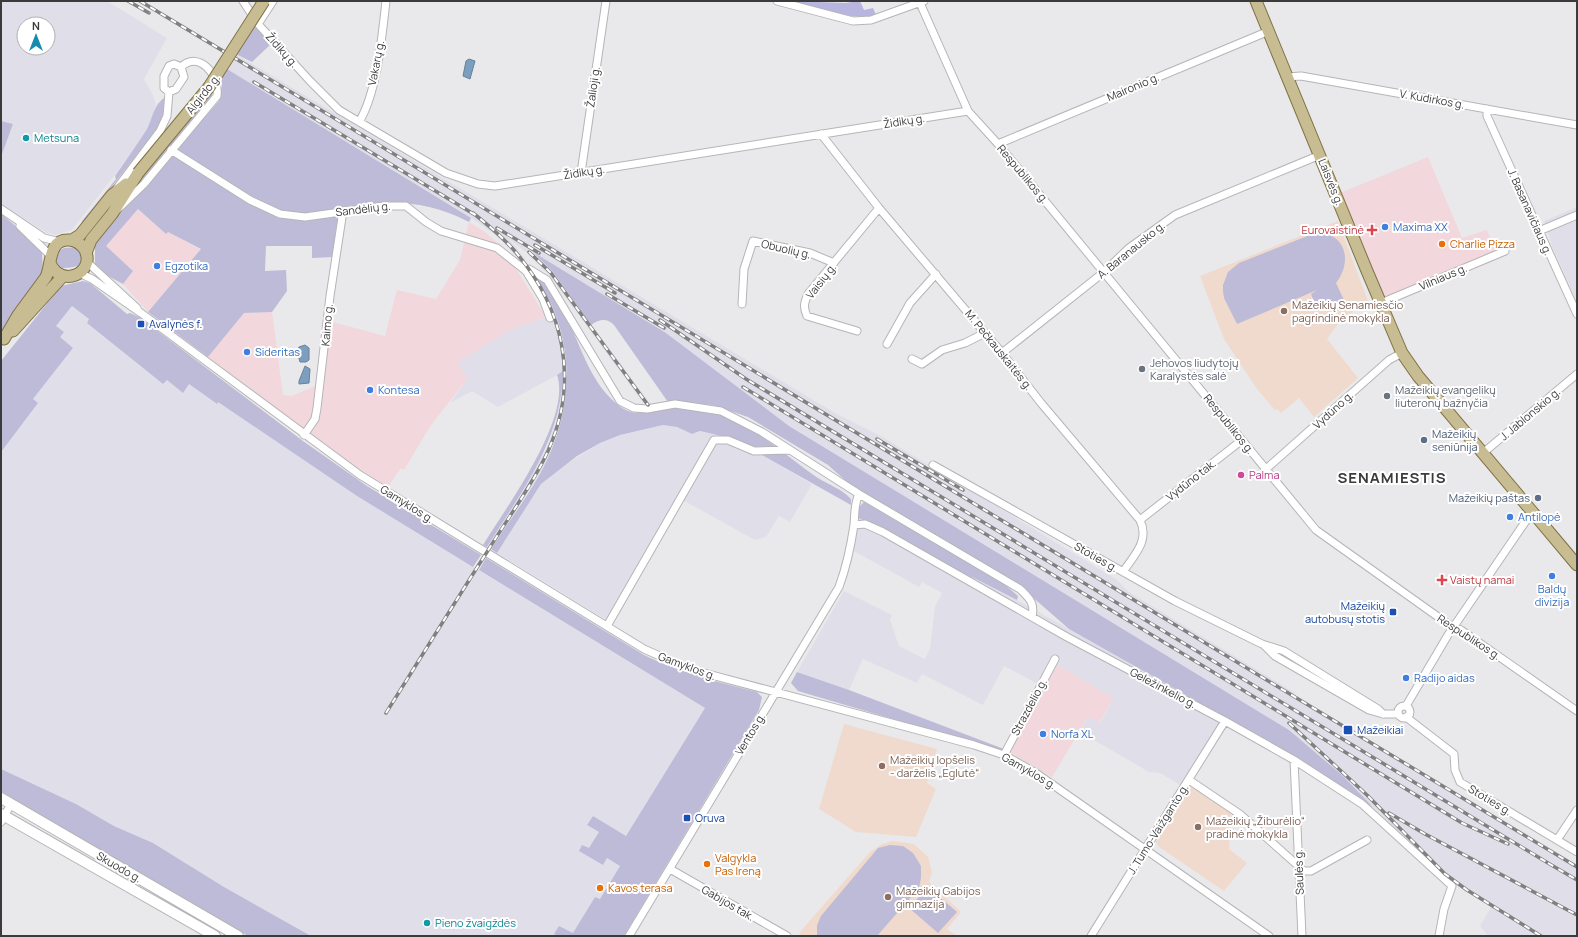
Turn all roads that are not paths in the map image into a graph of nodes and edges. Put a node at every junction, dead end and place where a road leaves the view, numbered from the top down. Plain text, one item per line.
1 (264, 1) edge
2 (273, 1) edge
3 (386, 1) edge
4 (606, 1) edge
5 (777, 1) edge
6 (1256, 1) edge
7 (247, 2) edge
8 (922, 2) edge
9 (256, 21) junction
10 (1269, 31) junction
11 (181, 67) junction
12 (1287, 77) junction
13 (169, 92) junction
14 (1487, 109) junction
15 (968, 111) junction
16 (359, 122) junction
17 (1577, 125) edge
18 (821, 134) junction
19 (998, 144) junction
20 (172, 150) junction
21 (1320, 155) junction
22 (581, 172) junction
23 (135, 176) junction
24 (112, 195) junction
25 (879, 208) junction
26 (1, 209) edge
27 (343, 211) junction
28 (112, 214) junction
29 (1577, 215) edge
30 (10, 216) junction
31 (1539, 231) junction
32 (72, 240) junction
33 (60, 242) junction
34 (1505, 251) dead end
35 (86, 257) junction
36 (50, 259) junction
37 (834, 263) junction
38 (526, 271) junction
39 (1104, 272) junction
40 (79, 273) junction
41 (936, 274) junction
42 (63, 276) junction
43 (1380, 303) junction
44 (742, 304) dead end
45 (141, 313) junction
46 (1577, 314) edge
47 (550, 318) dead end
48 (857, 331) dead end
49 (984, 333) junction
50 (3, 341) edge
51 (887, 344) dead end
52 (1402, 352) junction
53 (1002, 353) junction
54 (912, 359) dead end
55 (1577, 374) edge
56 (304, 435) junction
57 (1242, 440) junction
58 (790, 450) junction
59 (1483, 453) junction
60 (933, 464) dead end
61 (1266, 469) junction
62 (859, 494) junction
63 (1532, 512) junction
64 (1140, 520) junction
65 (854, 525) junction
66 (1575, 560) edge
67 (1123, 572) junction
68 (1032, 617) junction
69 (607, 626) junction
70 (1454, 627) junction
71 (1055, 659) dead end
72 (774, 693) junction
73 (1406, 706) junction
74 (1577, 711) edge
75 (1398, 714) junction
76 (1406, 717) junction
77 (1225, 721) junction
78 (1004, 755) junction
79 (1294, 760) junction
80 (1188, 780) junction
81 (1, 798) edge
82 (11, 804) junction
83 (1577, 810) edge
84 (2, 817) edge
85 (1367, 840) dead end
86 (1557, 840) junction
87 (1146, 848) junction
88 (1577, 852) edge
89 (1299, 868) junction
90 (670, 869) junction
91 (215, 936) edge
92 (238, 936) edge
93 (629, 936) edge
94 (787, 936) edge
95 (1091, 936) edge
96 (1269, 936) edge
97 (1302, 936) edge
98 (1439, 936) edge

1 - 23 main road, Algirdo g., bridge
2 - 9 street
3 - 16 street, Vakarų g.
4 - 22 street, Žalioji g.
5 - 8 street
6 - 10 main road, Laisvės g.
7 - 9 street, Židikų g.
8 - 15 street, Respublikos g.
9 - 16 street, Židikų g.
10 - 12 main road, Laisvės g.
10 - 19 street, Maironio g.
11 - 13 street
11 - 13 street
11 - 20 street
12 - 14 street, V. Kudirkos g.
12 - 21 main road, Laisvės g.
13 - 24 street
14 - 17 street, V. Kudirkos g.
14 - 31 street, J. Basanavičiaus g.
15 - 18 street, Židikų g.
15 - 19 street, Respublikos g.
16 - 22 street, Židikų g.
18 - 22 street, Židikų g.
18 - 25 street, M. Pečkauskaitės g.
19 - 39 street, Respublikos g.
20 - 27 street, Sandėlių g.
20 - 28 street
21 - 39 street, A. Baranausko g.
21 - 43 main road, Laisvės g.
23 - 24 main road, Algirdo g.
23 - 28 main road, Algirdo g.
24 - 32 main road, Algirdo g.
25 - 37 street, Vaisių g.
25 - 41 street, M. Pečkauskaitės g.
26 - 30 street
27 - 38 street, Sandėlių g.
27 - 56 street, Kaimo g.
28 - 35 main road, Algirdo g.
29 - 31 street
30 - 33 street
30 - 36 street
31 - 46 street, J. Basanavičiaus g.
32 - 33 main road
32 - 35 main road
33 - 36 main road
34 - 43 street, Vilniaus g.
35 - 40 main road, Algirdo g.
35 - 45 street, Gamyklos g.
36 - 42 main road
36 - 50 main road
37 - 44 street, Obuolių g.
37 - 48 street, Vaisių g.
38 - 47 street, Sandėlių g.
38 - 58 street
39 - 53 street, A. Baranausko g.
39 - 57 street, Respublikos g.
40 - 42 main road
40 - 45 street, Gamyklos g.
41 - 49 street, M. Pečkauskaitės g.
41 - 51 street
42 - 50 main road
43 - 52 main road, Laisvės g.
45 - 56 street, Gamyklos g.
49 - 53 street, M. Pečkauskaitės g.
49 - 54 street
52 - 59 main road, Laisvės g.
52 - 61 street, Vydūno g.
53 - 64 street, M. Pečkauskaitės g.
55 - 59 street, J. Jablonskio g.
56 - 69 street, Gamyklos g.
57 - 61 street, Respublikos g.
57 - 64 street, Vydūno tak.
58 - 62 street
58 - 69 street
59 - 63 main road, Laisvės g.
60 - 67 street, Stoties g.
61 - 70 street, Respublikos g.
62 - 65 street, Ventos g.
62 - 68 street
63 - 66 main road, Laisvės g.
63 - 70 street
64 - 67 street, M. Pečkauskaitės g.
65 - 68 street, Geležinkelio g.
65 - 72 street, Ventos g.
67 - 75 street, Stoties g.
68 - 77 street, Geležinkelio g.
69 - 72 street, Gamyklos g.
70 - 73 street
70 - 74 street, Respublikos g.
71 - 78 street, Strazdelio g.
72 - 78 street, Gamyklos g.
72 - 90 street, Ventos g.
73 - 75 street
73 - 76 street
75 - 76 street
76 - 86 street, Stoties g.
77 - 79 street, Geležinkelio g.
77 - 80 street, J. Tumo-Vaižganto g.
78 - 87 street, Gamyklos g.
79 - 89 street, Saulės g.
79 - 98 street, Geležinkelio g.
80 - 87 street, J. Tumo-Vaižganto g.
80 - 89 street
81 - 82 main road, Skuodo g.
82 - 84 street
82 - 92 main road, Skuodo g.
83 - 86 street
84 - 91 main road, Skuodo g.
85 - 89 street
86 - 88 street, Stoties g.
87 - 95 street, J. Tumo-Vaižganto g.
87 - 96 street, Gamyklos g.
89 - 97 street, Saulės g.
90 - 93 street, Ventos g.
90 - 94 street, Gabijos tak.

